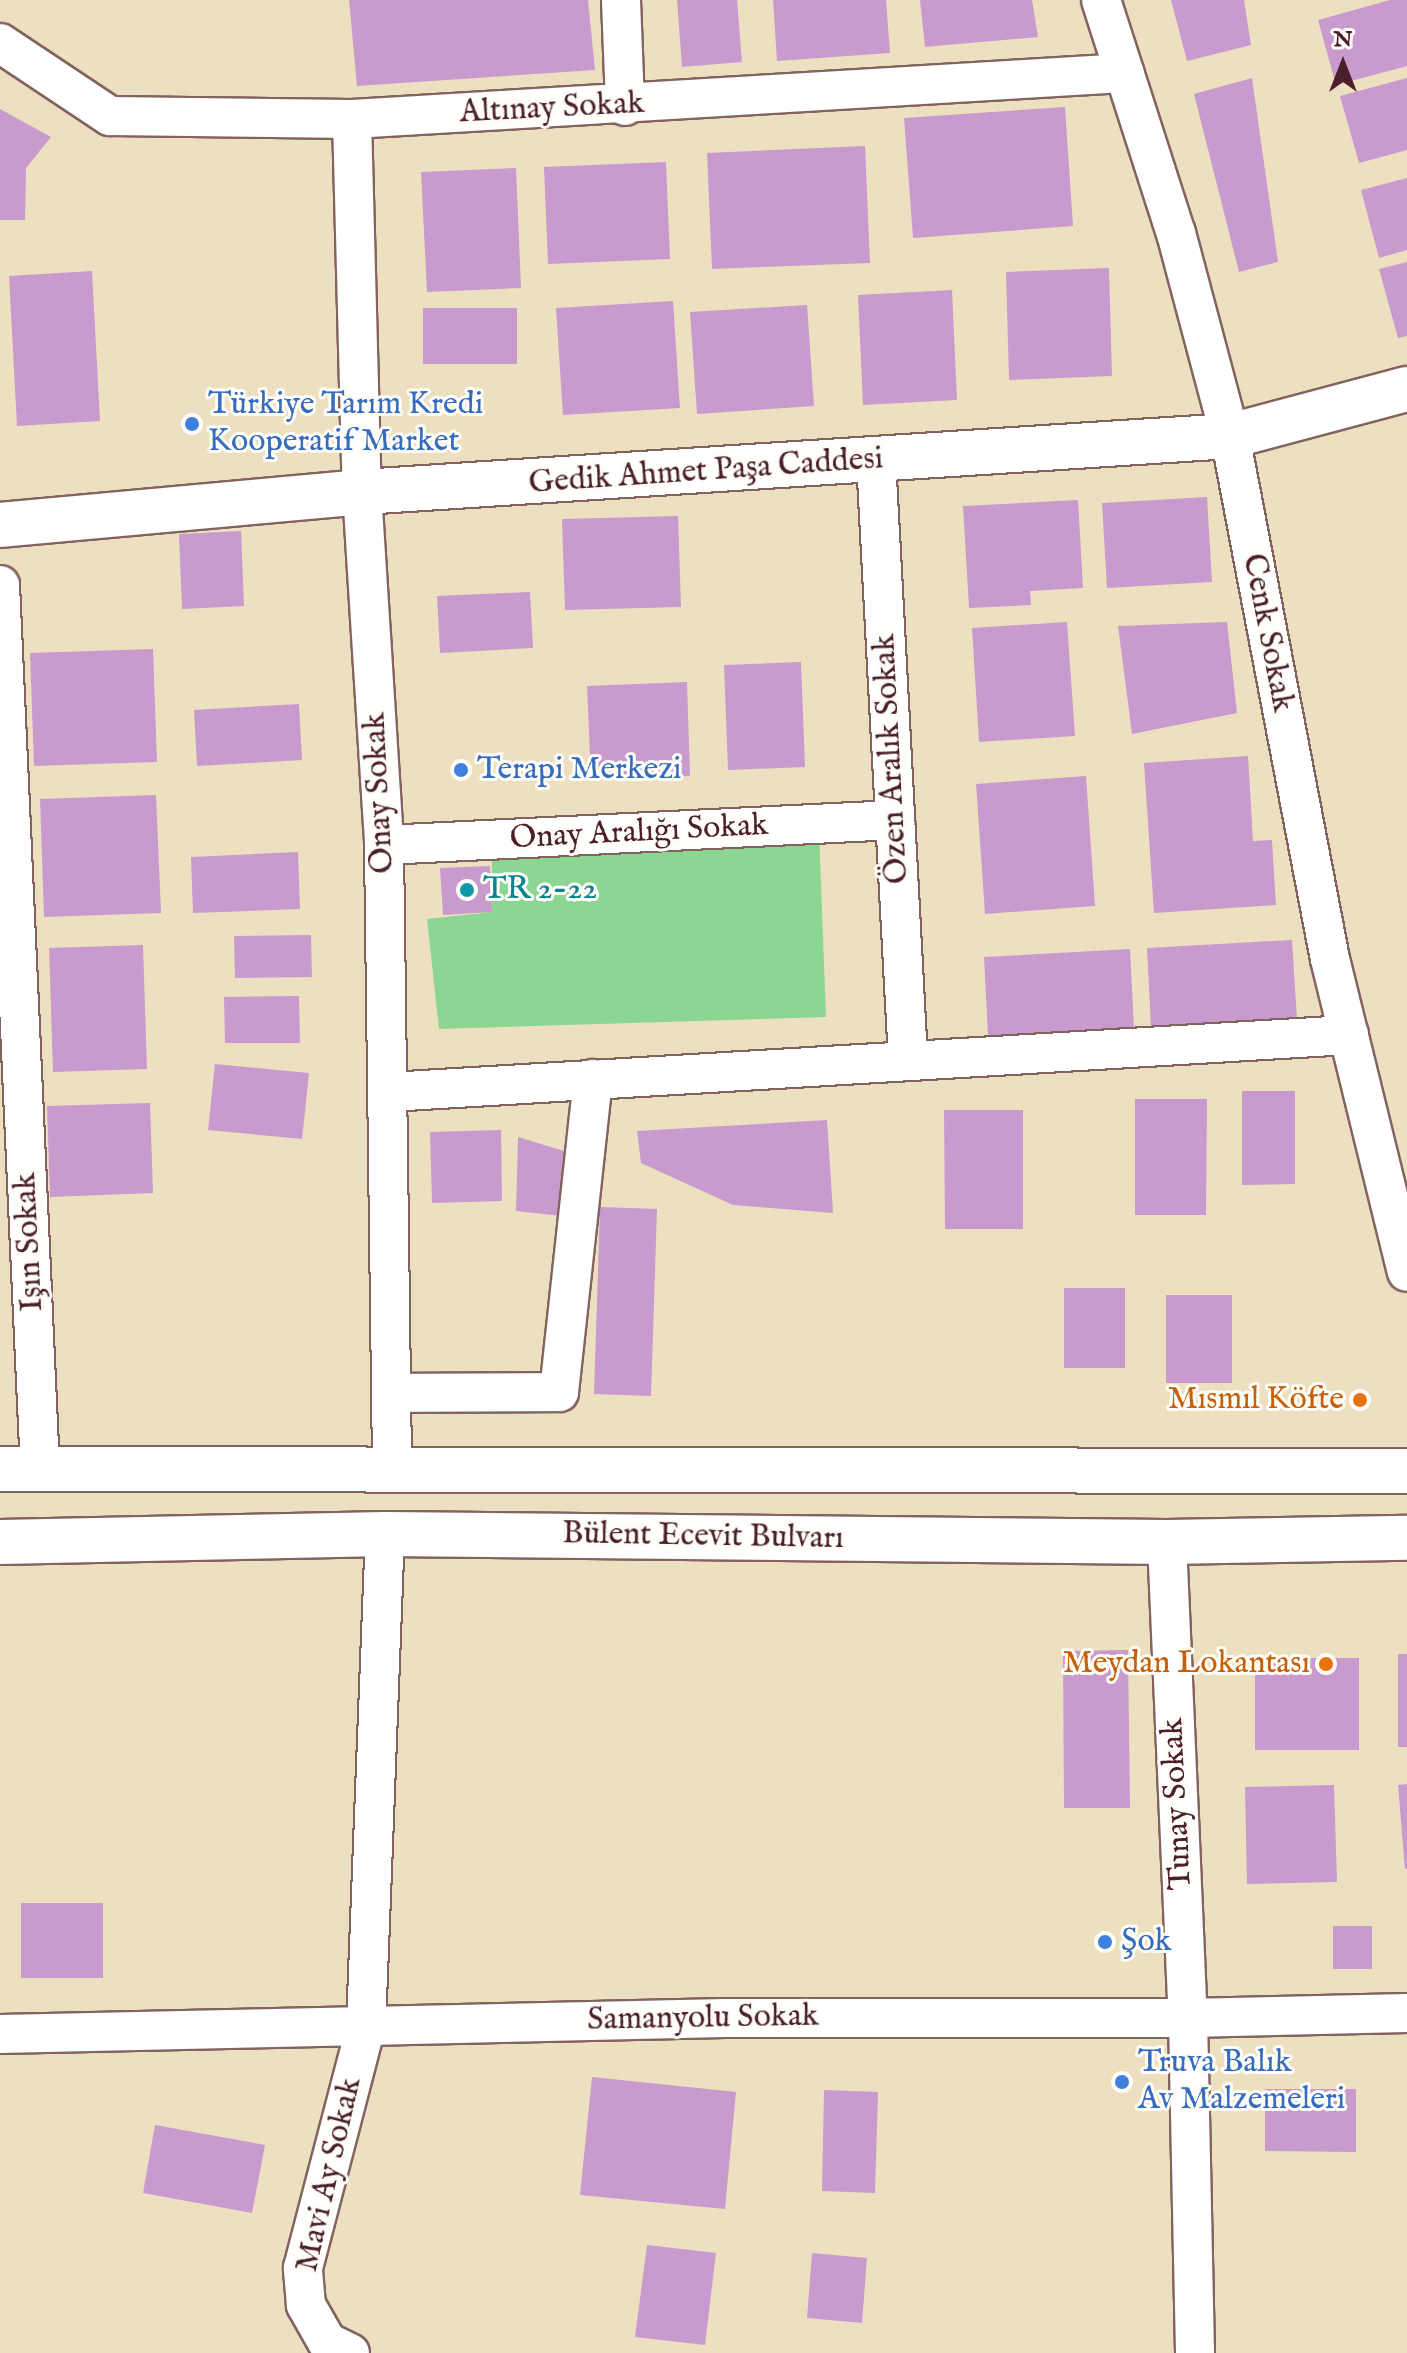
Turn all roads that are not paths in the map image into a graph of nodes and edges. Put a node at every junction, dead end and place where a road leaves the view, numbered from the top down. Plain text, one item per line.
1 (621, 0) edge
2 (1101, 0) edge
3 (0, 43) edge
4 (1125, 73) junction
5 (625, 106) junction
6 (352, 119) junction
7 (1407, 389) edge
8 (1230, 436) junction
9 (876, 459) junction
10 (362, 492) junction
11 (0, 525) edge
12 (0, 585) edge
13 (5, 798) edge
14 (895, 820) junction
15 (384, 845) junction
16 (1349, 1035) junction
17 (908, 1059) junction
18 (593, 1079) junction
19 (389, 1092) junction
20 (12, 1093) edge
21 (1407, 1272) edge
22 (392, 1393) junction
23 (392, 1467) junction
24 (20, 1468) edge
25 (1407, 1471) edge
26 (385, 1534) junction
27 (1407, 1538) edge
28 (0, 1542) edge
29 (1167, 1542) junction
30 (1407, 2013) edge
31 (1188, 2018) junction
32 (366, 2026) junction
33 (0, 2034) edge
34 (350, 2353) edge
35 (1195, 2353) edge

1 - 5 street
2 - 4 street, Cenk Sokak
3 - 6 street, Altınay Sokak
4 - 5 street, Altınay Sokak
4 - 8 street, Cenk Sokak
5 - 6 street, Altınay Sokak
6 - 10 street, Onay Sokak
7 - 8 main road, Gedik Ahmet Paşa Caddesi
8 - 9 main road, Gedik Ahmet Paşa Caddesi
8 - 16 street, Cenk Sokak
9 - 10 main road, Gedik Ahmet Paşa Caddesi
9 - 14 street, Özen Aralık Sokak
10 - 11 main road, Gedik Ahmet Paşa Caddesi
10 - 15 street, Onay Sokak
12 - 13 street, Işın Sokak
13 - 20 street, Işın Sokak
14 - 15 street, Onay Aralığı Sokak
14 - 17 street, Özen Aralık Sokak
15 - 19 street, Onay Sokak
16 - 17 street
16 - 21 street, Cenk Sokak
17 - 18 street
18 - 19 street
18 - 22 street
19 - 22 street, Onay Sokak
20 - 24 street, Işın Sokak
22 - 23 street, Onay Sokak
23 - 24 main road
23 - 25 main road
26 - 28 main road, Bülent Ecevit Bulvarı
26 - 29 main road, Bülent Ecevit Bulvarı
26 - 32 street, Mavi Ay Sokak
27 - 29 main road, Bülent Ecevit Bulvarı
29 - 31 street, Tunay Sokak
30 - 31 street, Samanyolu Sokak
31 - 32 street, Samanyolu Sokak
31 - 35 street, Tunay Sokak
32 - 33 street, Samanyolu Sokak
32 - 34 street, Mavi Ay Sokak

